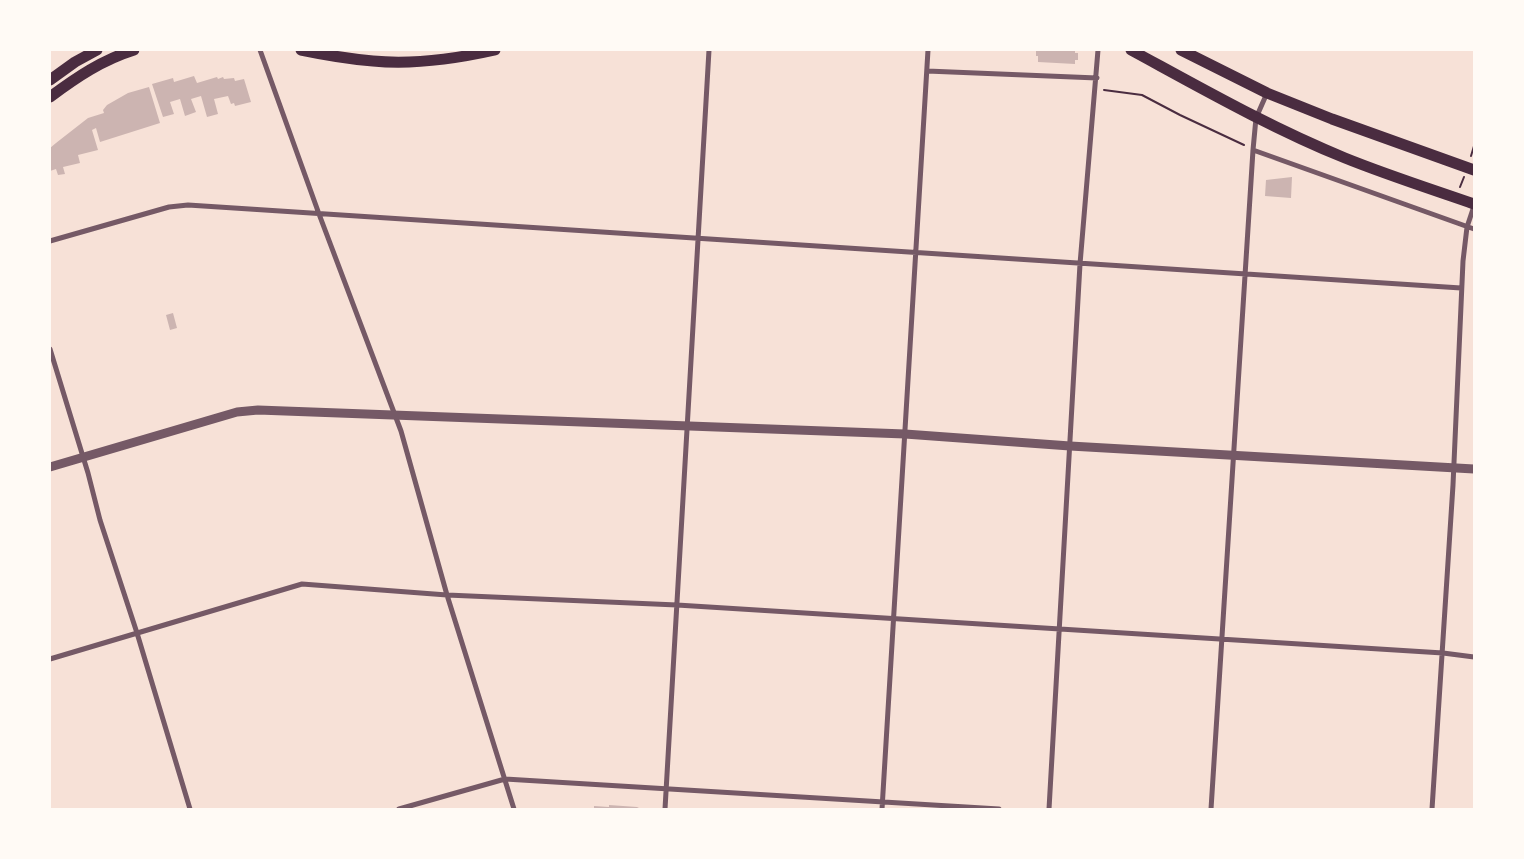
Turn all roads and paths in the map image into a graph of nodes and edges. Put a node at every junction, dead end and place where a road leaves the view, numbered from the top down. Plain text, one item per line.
1 (97, 50) edge
2 (134, 50) edge
3 (260, 50) edge
4 (301, 50) edge
5 (495, 50) edge
6 (709, 50) edge
7 (928, 50) edge
8 (1098, 50) edge
9 (1131, 50) edge
10 (1181, 50) edge
11 (927, 71) junction
12 (1097, 78) junction
13 (50, 80) edge
14 (1267, 92) junction
15 (50, 97) edge
16 (1256, 118) junction
17 (1474, 146) edge
18 (1253, 150) junction
19 (1470, 169) edge
20 (1457, 198) junction
21 (1474, 205) edge
22 (319, 214) junction
23 (1467, 226) junction
24 (1474, 228) edge
25 (698, 239) junction
26 (50, 242) edge
27 (916, 253) junction
28 (1080, 264) junction
29 (1245, 274) junction
30 (1461, 288) junction
31 (50, 349) edge
32 (395, 416) junction
33 (686, 426) junction
34 (905, 434) junction
35 (1070, 446) junction
36 (1234, 455) junction
37 (83, 457) junction
38 (50, 467) edge
39 (1453, 468) junction
40 (1474, 469) edge
41 (447, 595) junction
42 (677, 605) junction
43 (893, 619) junction
44 (1059, 629) junction
45 (137, 633) junction
46 (1222, 639) junction
47 (1443, 653) junction
48 (1474, 657) edge
49 (50, 658) edge
50 (505, 778) junction
51 (666, 789) junction
52 (882, 802) junction
53 (190, 809) edge
54 (399, 809) edge
55 (514, 809) edge
56 (665, 809) edge
57 (882, 809) edge
58 (999, 809) edge
59 (1049, 809) edge
60 (1211, 809) edge
61 (1432, 809) edge

1 - 13 main road
2 - 15 main road
3 - 22 street
4 - 5 main road
6 - 25 street
7 - 11 street
8 - 12 street
9 - 16 main road
10 - 14 main road
11 - 12 street
11 - 27 street
12 - 18 path
12 - 28 street
14 - 16 street
14 - 19 main road
16 - 18 street
16 - 20 main road
17 - 19 path
18 - 23 street
18 - 29 street
19 - 20 path
20 - 21 main road
21 - 23 street
22 - 25 street
22 - 26 street
22 - 32 street
23 - 24 street
23 - 30 street
25 - 27 street
25 - 33 street
27 - 28 street
27 - 34 street
28 - 29 street
28 - 35 street
29 - 30 street
29 - 36 street
30 - 39 street
31 - 37 street
32 - 33 street
32 - 37 street
32 - 41 street
33 - 34 street
33 - 42 street
34 - 35 street
34 - 43 street
35 - 36 street
35 - 44 street
36 - 39 street
36 - 46 street
37 - 38 street
37 - 45 street
39 - 40 street
39 - 47 street
41 - 42 street
41 - 45 street
41 - 50 street
42 - 43 street
42 - 51 street
43 - 44 street
43 - 52 street
44 - 46 street
44 - 59 street
45 - 49 street
45 - 53 street
46 - 47 street
46 - 60 street
47 - 48 street
47 - 61 street
50 - 51 street
50 - 54 street
50 - 55 street
51 - 52 street
51 - 56 street
52 - 57 street
52 - 58 street

